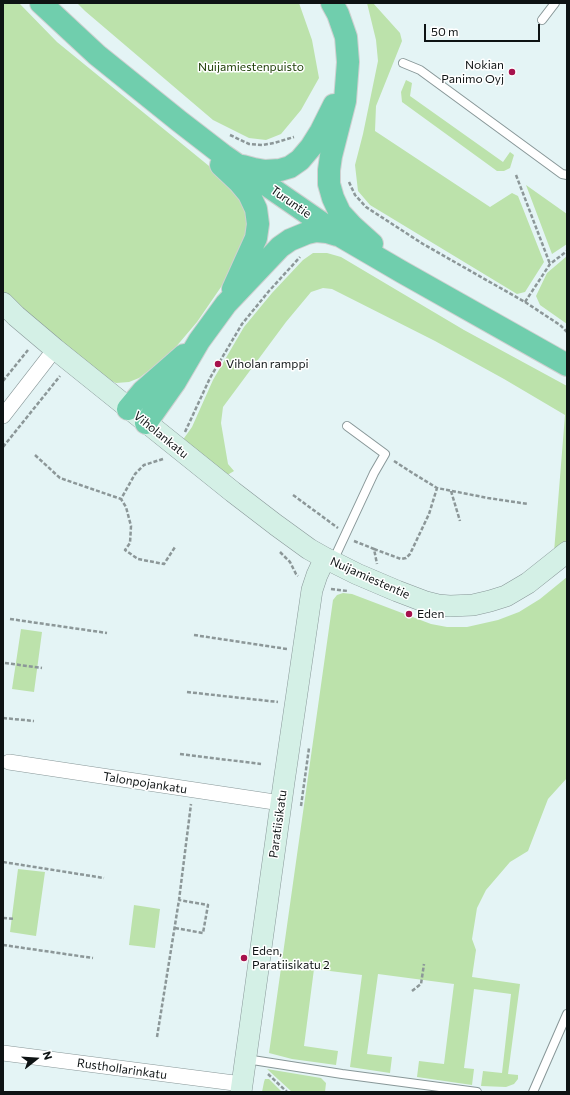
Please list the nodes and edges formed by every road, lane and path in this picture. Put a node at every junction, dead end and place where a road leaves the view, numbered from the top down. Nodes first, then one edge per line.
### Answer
1 (41, 3) edge
2 (332, 3) edge
3 (555, 3) edge
4 (542, 20) dead end
5 (348, 62) junction
6 (402, 63) dead end
7 (179, 121) junction
8 (237, 164) junction
9 (567, 174) edge
10 (516, 175) dead end
11 (342, 237) junction
12 (567, 251) edge
13 (301, 256) dead end
14 (550, 264) junction
15 (402, 272) junction
16 (525, 302) dead end
17 (3, 303) edge
18 (226, 304) junction
19 (199, 341) junction
20 (55, 349) junction
21 (28, 350) dead end
22 (567, 365) edge
23 (60, 376) dead end
24 (3, 381) edge
25 (128, 409) junction
26 (3, 416) edge
27 (146, 423) junction
28 (347, 426) dead end
29 (3, 447) edge
30 (169, 452) junction
31 (385, 454) junction
32 (35, 455) dead end
33 (437, 488) junction
34 (451, 491) junction
35 (121, 499) junction
36 (528, 504) dead end
37 (460, 521) dead end
38 (175, 547) dead end
39 (374, 549) dead end
40 (567, 552) edge
41 (328, 560) junction
42 (10, 620) dead end
43 (107, 633) dead end
44 (194, 635) dead end
45 (291, 650) dead end
46 (5, 663) dead end
47 (42, 668) dead end
48 (187, 692) dead end
49 (284, 702) dead end
50 (3, 718) edge
51 (34, 721) dead end
52 (180, 754) dead end
53 (9, 762) dead end
54 (261, 764) dead end
55 (193, 790) junction
56 (281, 803) junction
57 (3, 862) edge
58 (104, 878) dead end
59 (179, 900) junction
60 (3, 918) edge
61 (15, 919) dead end
62 (174, 928) junction
63 (3, 946) edge
64 (93, 958) dead end
65 (424, 964) dead end
66 (412, 991) dead end
67 (567, 1014) edge
68 (156, 1037) dead end
69 (3, 1053) edge
70 (254, 1064) junction
71 (241, 1088) edge
72 (287, 1092) edge
73 (477, 1092) edge
74 (532, 1092) edge

1 - 7 highway, Turuntie
2 - 5 highway
3 - 4 lane
5 - 8 highway
5 - 15 highway
6 - 9 lane
7 - 8 highway, Turuntie
7 - 18 highway
8 - 11 highway, Turuntie
10 - 14 path
11 - 15 highway, Turuntie
11 - 18 highway
12 - 14 path
13 - 30 path
14 - 16 path
15 - 22 highway, Turuntie
17 - 20 main road, Viholankatu
18 - 19 highway
19 - 25 highway
19 - 27 highway
20 - 25 main road, Viholankatu
20 - 26 street
21 - 24 path
23 - 29 path
25 - 27 main road, Viholankatu
27 - 30 main road, Viholankatu
28 - 31 lane
30 - 35 path
30 - 41 main road, Viholankatu
31 - 33 path
31 - 41 lane
32 - 35 path
33 - 34 path
33 - 39 path
34 - 36 path
34 - 37 path
35 - 38 path
40 - 41 main road, Nuijamiestentie
41 - 56 main road, Paratiisikatu
42 - 43 path
44 - 45 path
46 - 47 path
48 - 49 path
50 - 51 path
52 - 54 path
53 - 55 street, Talonpojankatu
55 - 56 street, Talonpojankatu
55 - 59 path
56 - 70 main road, Paratiisikatu
57 - 58 path
59 - 62 path
59 - 62 path
60 - 61 path
62 - 68 path
63 - 64 path
65 - 66 path
67 - 74 lane
69 - 71 street, Rusthollarinkatu
70 - 71 main road, Paratiisikatu
70 - 72 path
70 - 73 lane

